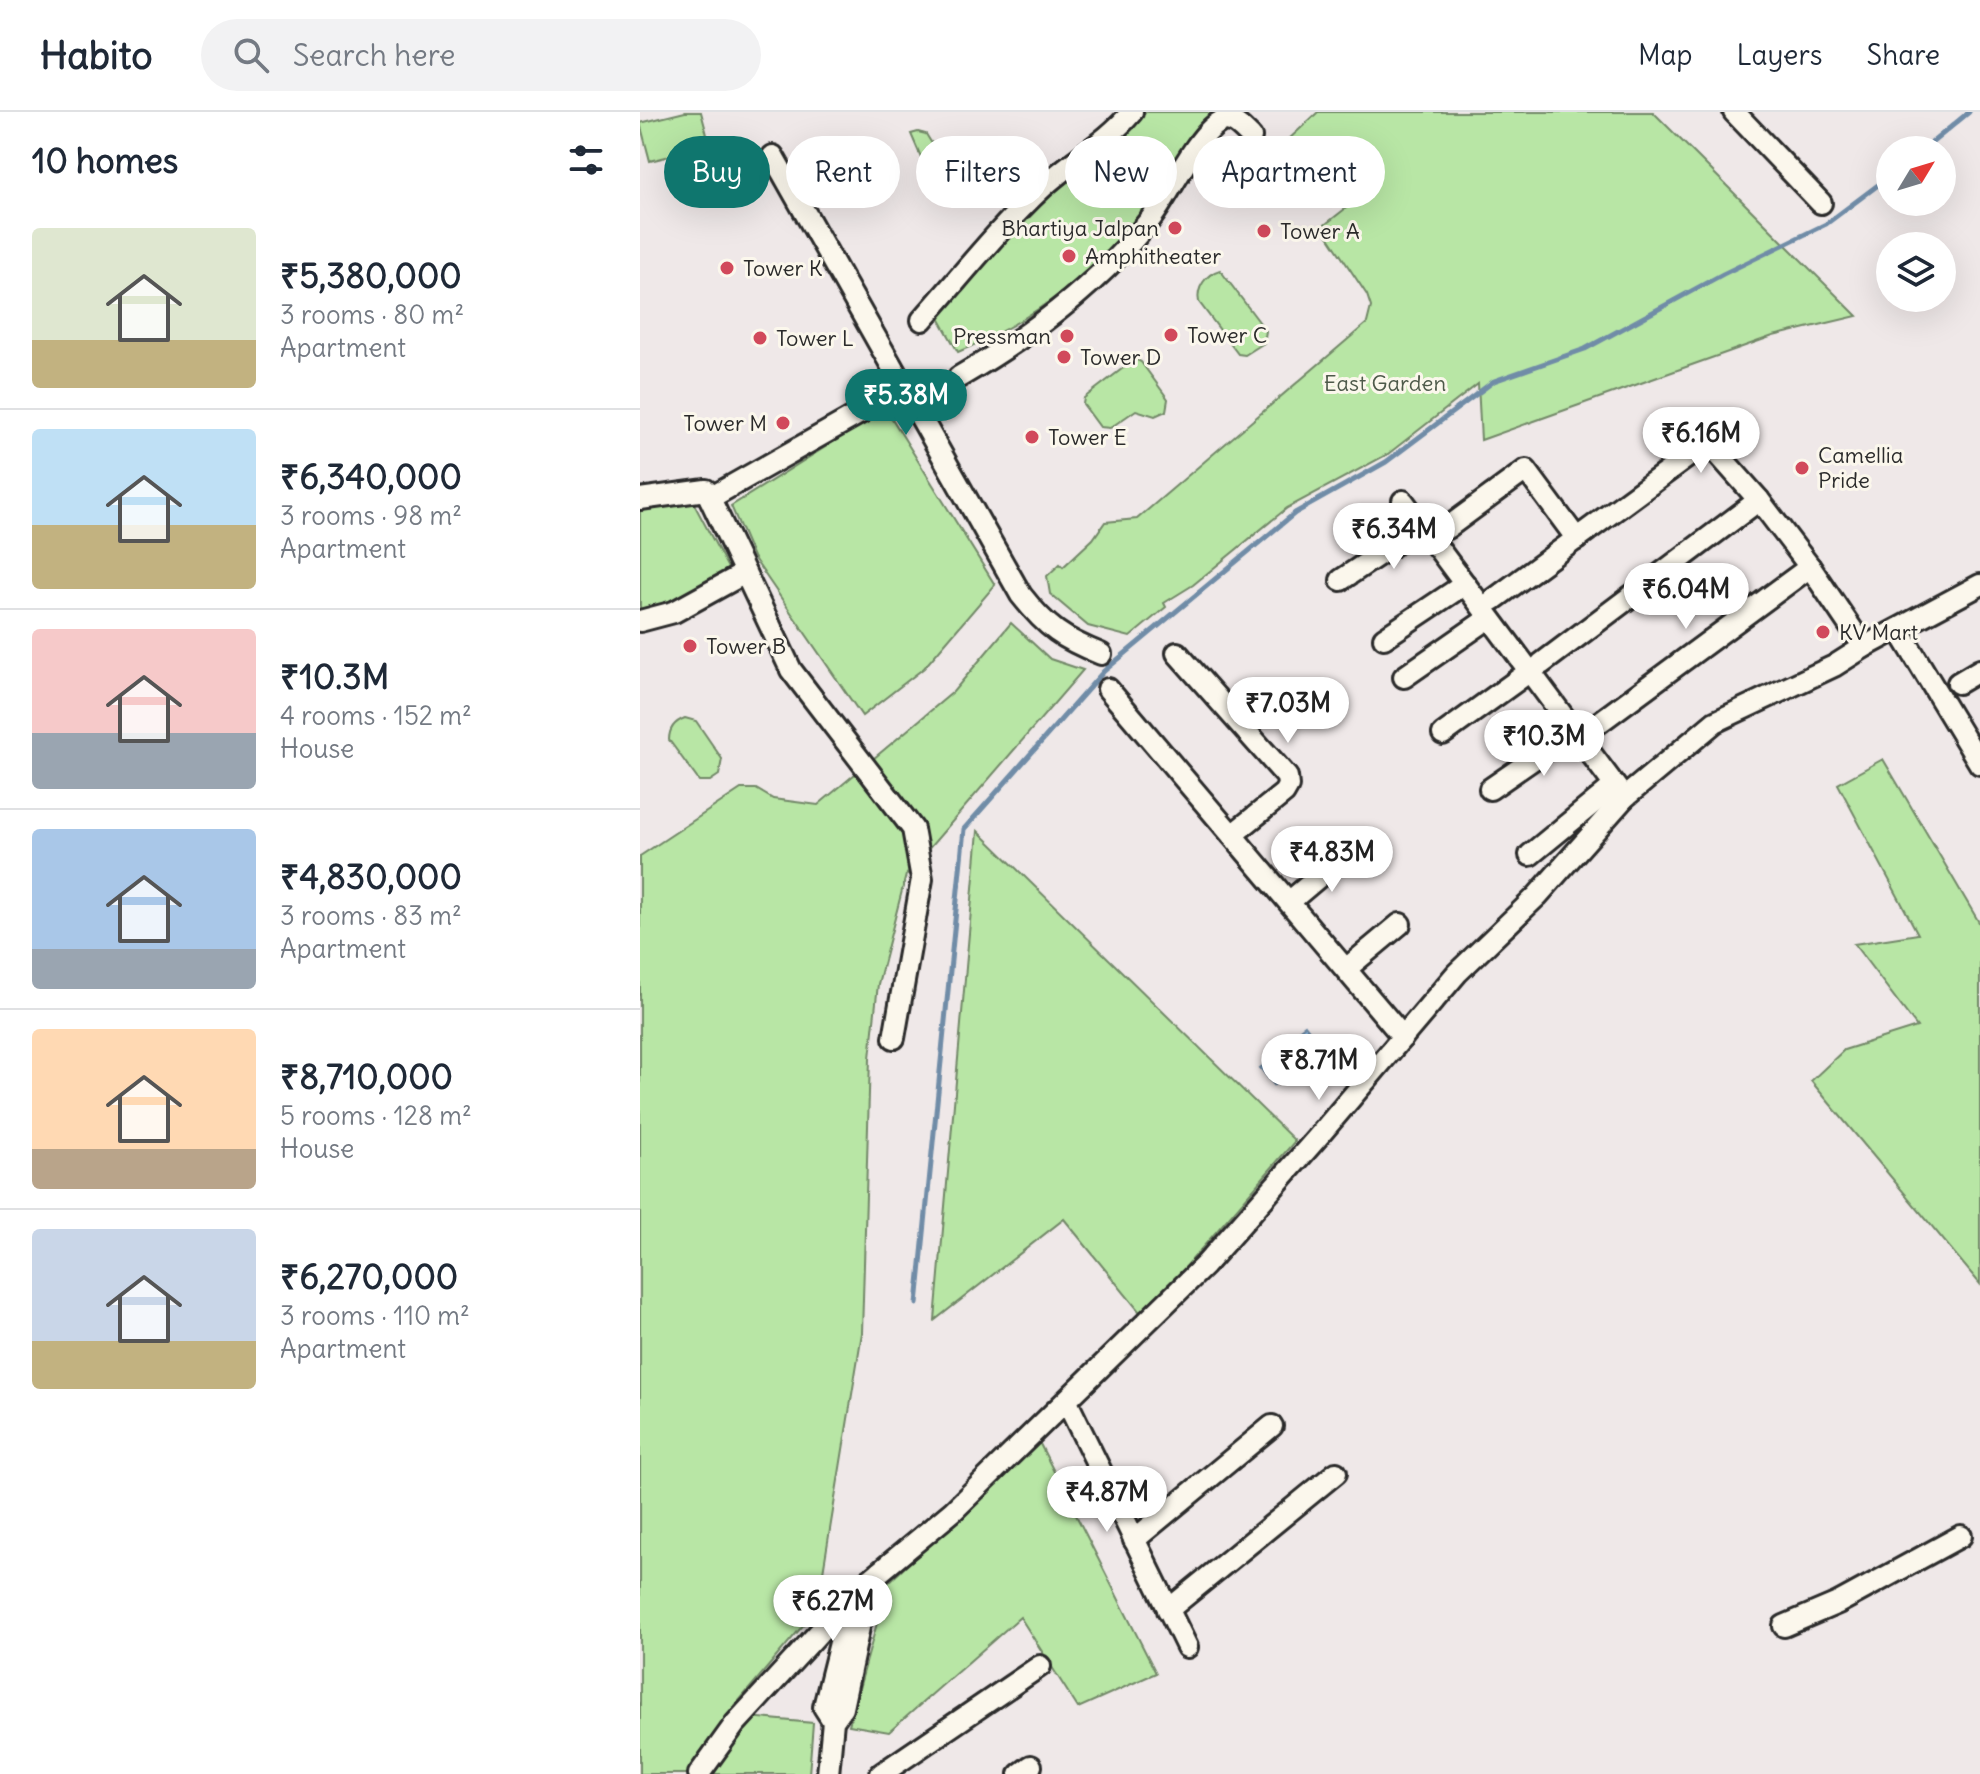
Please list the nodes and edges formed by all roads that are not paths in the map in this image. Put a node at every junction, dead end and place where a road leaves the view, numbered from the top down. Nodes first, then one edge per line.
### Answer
1 (1132, 112) edge
2 (1734, 112) edge
3 (1229, 116) edge
4 (1250, 136) edge
5 (773, 156) dead end
6 (1821, 203) dead end
7 (922, 320) dead end
8 (959, 377) tunnel mouth
9 (862, 412) tunnel mouth
10 (710, 498) junction
11 (640, 499) edge
12 (1759, 500) junction
13 (1403, 501) dead end
14 (1422, 526) junction
15 (1447, 528) dead end
16 (1577, 539) junction
17 (1810, 567) junction
18 (745, 573) junction
19 (1341, 580) dead end
20 (1465, 584) junction
21 (1980, 585) edge
22 (1491, 609) junction
23 (640, 621) edge
24 (1899, 630) junction
25 (1384, 638) dead end
26 (1864, 647) junction
27 (1177, 653) dead end
28 (1101, 654) dead end
29 (1535, 667) junction
30 (1980, 670) edge
31 (1404, 677) dead end
32 (1958, 683) dead end
33 (1108, 689) dead end
34 (1582, 730) junction
35 (1443, 734) dead end
36 (1980, 764) edge
37 (1490, 789) dead end
38 (1619, 792) junction
39 (1232, 835) junction
40 (1347, 853) dead end
41 (1530, 855) dead end
42 (1289, 902) junction
43 (1400, 924) dead end
44 (1346, 969) junction
45 (1403, 1037) junction
46 (894, 1038) dead end
47 (1067, 1402) junction
48 (1272, 1426) dead end
49 (1336, 1473) dead end
50 (1961, 1536) dead end
51 (1134, 1540) junction
52 (869, 1580) junction
53 (851, 1598) junction
54 (1168, 1610) junction
55 (1784, 1626) dead end
56 (1187, 1647) dead end
57 (1040, 1666) dead end
58 (833, 1721) junction
59 (699, 1774) edge
60 (828, 1774) edge
61 (881, 1774) edge

1 - 7 street
2 - 6 street
3 - 4 street
3 - 8 street
5 - 28 street
9 - 10 street
10 - 11 street
10 - 18 street
12 - 16 street
12 - 17 street
12 - 29 street
13 - 14 street
14 - 19 street
14 - 20 street
15 - 16 street
16 - 22 street
17 - 26 street
17 - 34 street
18 - 23 street
18 - 46 street
20 - 22 street
20 - 25 street
21 - 24 street
22 - 29 street
22 - 31 street
24 - 26 street
24 - 36 street
26 - 38 street
27 - 39 street
29 - 34 street
29 - 35 street
30 - 32 street
33 - 39 street
34 - 37 street
34 - 38 street
38 - 41 street
38 - 45 street
39 - 42 street
40 - 42 street
42 - 44 street
43 - 44 street
44 - 45 street
45 - 47 street
47 - 51 street
47 - 52 street
48 - 51 street
49 - 54 street
50 - 55 street
51 - 54 street
52 - 53 street
52 - 58 street
53 - 58 street
53 - 59 street
54 - 56 street
57 - 61 street
58 - 60 street

